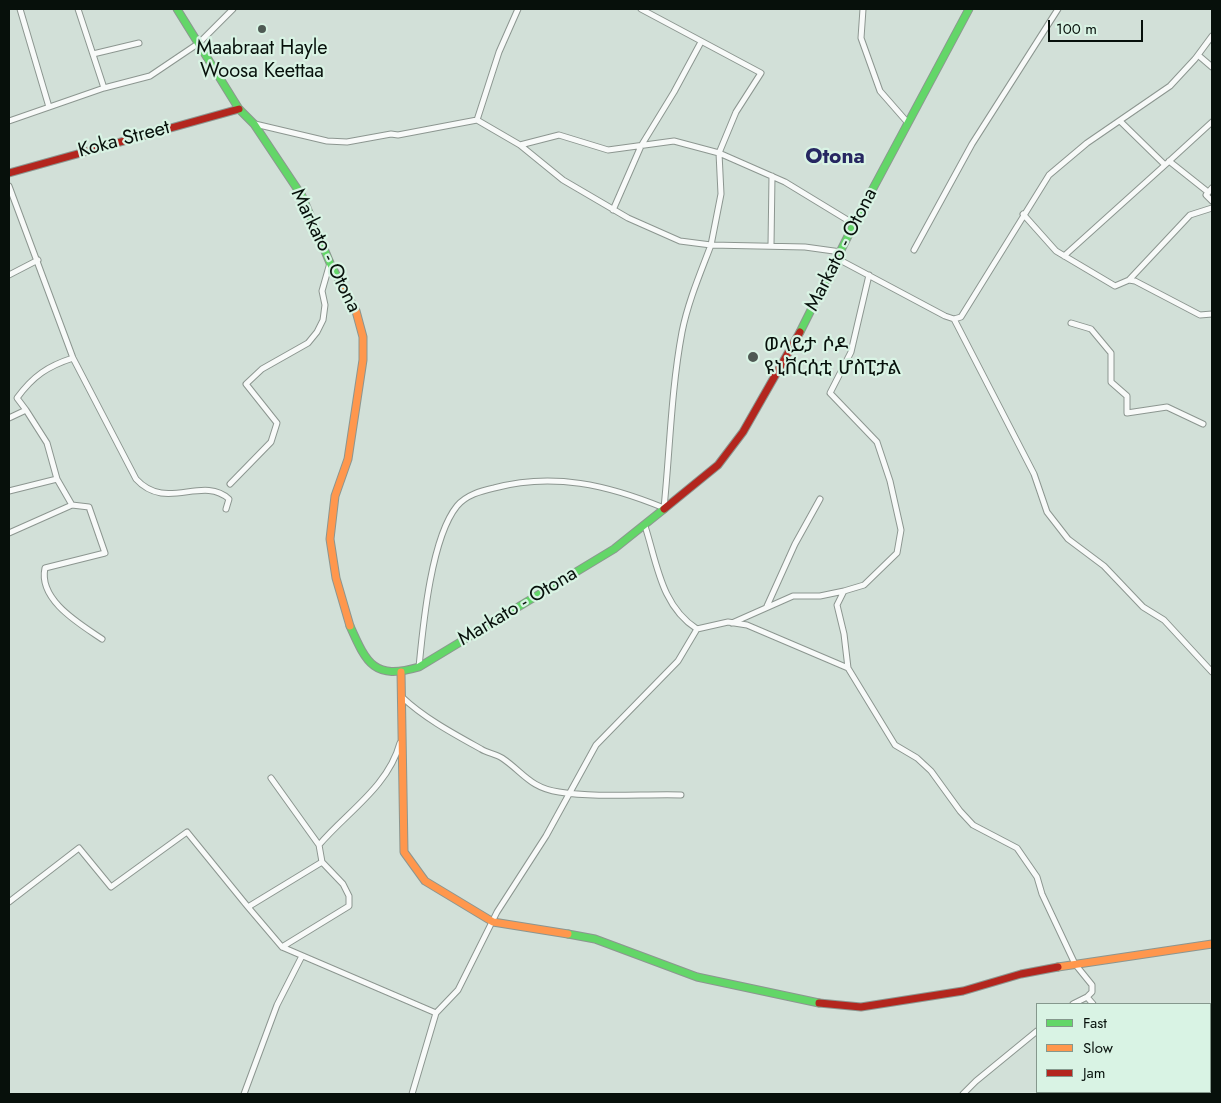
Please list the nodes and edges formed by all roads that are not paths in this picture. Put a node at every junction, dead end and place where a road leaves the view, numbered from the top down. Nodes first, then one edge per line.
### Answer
1 (20, 9) edge
2 (78, 9) edge
3 (177, 9) edge
4 (233, 9) edge
5 (518, 9) edge
6 (641, 9) edge
7 (863, 9) edge
8 (969, 9) edge
9 (1058, 9) edge
10 (1212, 36) edge
11 (701, 42) junction
12 (139, 43) dead end
13 (198, 43) junction
14 (93, 54) junction
15 (1198, 55) junction
16 (1212, 66) edge
17 (104, 88) junction
18 (49, 107) junction
19 (239, 109) junction
20 (477, 120) junction
21 (9, 121) edge
22 (1121, 122) junction
23 (1212, 122) edge
24 (908, 123) junction
25 (254, 124) junction
26 (520, 146) junction
27 (641, 146) junction
28 (719, 153) junction
29 (1167, 163) junction
30 (9, 173) edge
31 (772, 176) junction
32 (9, 186) edge
33 (1210, 190) edge
34 (1212, 201) edge
35 (1212, 208) edge
36 (613, 210) junction
37 (1022, 214) junction
38 (854, 224) junction
39 (711, 245) junction
40 (771, 245) junction
41 (914, 250) dead end
42 (840, 255) junction
43 (1064, 256) junction
44 (38, 260) junction
45 (330, 263) junction
46 (9, 275) edge
47 (869, 275) junction
48 (1129, 280) junction
49 (1212, 314) edge
50 (954, 319) junction
51 (1071, 323) dead end
52 (73, 358) junction
53 (26, 410) junction
54 (9, 418) edge
55 (1203, 424) dead end
56 (57, 479) junction
57 (230, 484) dead end
58 (9, 492) edge
59 (820, 499) dead end
60 (72, 505) junction
61 (226, 508) dead end
62 (664, 508) junction
63 (645, 526) junction
64 (9, 532) edge
65 (844, 592) junction
66 (767, 606) junction
67 (732, 623) junction
68 (697, 628) junction
69 (102, 639) dead end
70 (419, 667) junction
71 (848, 668) junction
72 (401, 672) junction
73 (1212, 672) edge
74 (402, 697) junction
75 (401, 740) junction
76 (271, 778) dead end
77 (568, 793) junction
78 (681, 794) dead end
79 (319, 845) junction
80 (322, 862) junction
81 (9, 902) edge
82 (248, 908) junction
83 (493, 922) junction
84 (1212, 944) edge
85 (282, 947) junction
86 (302, 956) junction
87 (1076, 964) junction
88 (1087, 997) junction
89 (1075, 1003) edge
90 (1092, 1003) edge
91 (436, 1013) junction
92 (1036, 1032) edge
93 (244, 1094) edge
94 (412, 1094) edge
95 (963, 1094) edge

1 - 18 street
2 - 14 street
3 - 13 main road, Markato - Otona
4 - 13 street
5 - 20 street
6 - 11 street
7 - 24 street
8 - 24 main road, Markato - Otona
9 - 41 street
10 - 15 street
11 - 27 street
11 - 28 street
12 - 14 street
13 - 17 street
13 - 19 main road, Markato - Otona
14 - 17 street
15 - 16 street
15 - 22 street
17 - 18 street
18 - 21 street
19 - 25 main road, Markato - Otona
19 - 30 main road, Koka Street
20 - 25 street
20 - 26 street
22 - 29 street
22 - 37 street
23 - 29 street
24 - 38 main road, Markato - Otona
25 - 45 main road, Markato - Otona
26 - 27 street
26 - 36 street
27 - 28 street
27 - 36 street
28 - 31 street
28 - 39 street
29 - 33 street
29 - 43 street
31 - 38 street
31 - 40 street
32 - 44 street
33 - 34 street
35 - 48 street
36 - 39 street
37 - 43 street
37 - 50 street
38 - 42 main road, Markato - Otona
39 - 40 street
39 - 62 street
40 - 42 street
42 - 47 street
42 - 62 main road, Markato - Otona
43 - 48 street
44 - 46 street
44 - 52 street
45 - 57 street
45 - 72 main road, Markato - Otona
47 - 50 street
47 - 65 street
48 - 49 street
50 - 73 street
51 - 55 street
52 - 53 street
52 - 61 street
53 - 54 street
53 - 56 street
56 - 58 street
56 - 60 street
59 - 66 street
60 - 64 street
60 - 69 street
62 - 63 main road, Markato - Otona
62 - 70 street
63 - 68 street
63 - 70 main road, Markato - Otona
65 - 66 street
65 - 71 street
66 - 67 street
67 - 68 street
67 - 71 street
68 - 77 street
70 - 72 main road, Markato - Otona
71 - 87 street
72 - 74 main road
74 - 75 main road
74 - 77 street
75 - 79 street
75 - 83 main road
76 - 79 street
77 - 78 street
77 - 83 street
79 - 80 street
80 - 82 street
80 - 85 street
81 - 82 street
82 - 85 street
83 - 87 main road
83 - 91 street
84 - 87 main road
85 - 86 street
86 - 91 street
86 - 93 street
87 - 88 street
88 - 89 street
88 - 90 street
91 - 94 street
92 - 95 street

